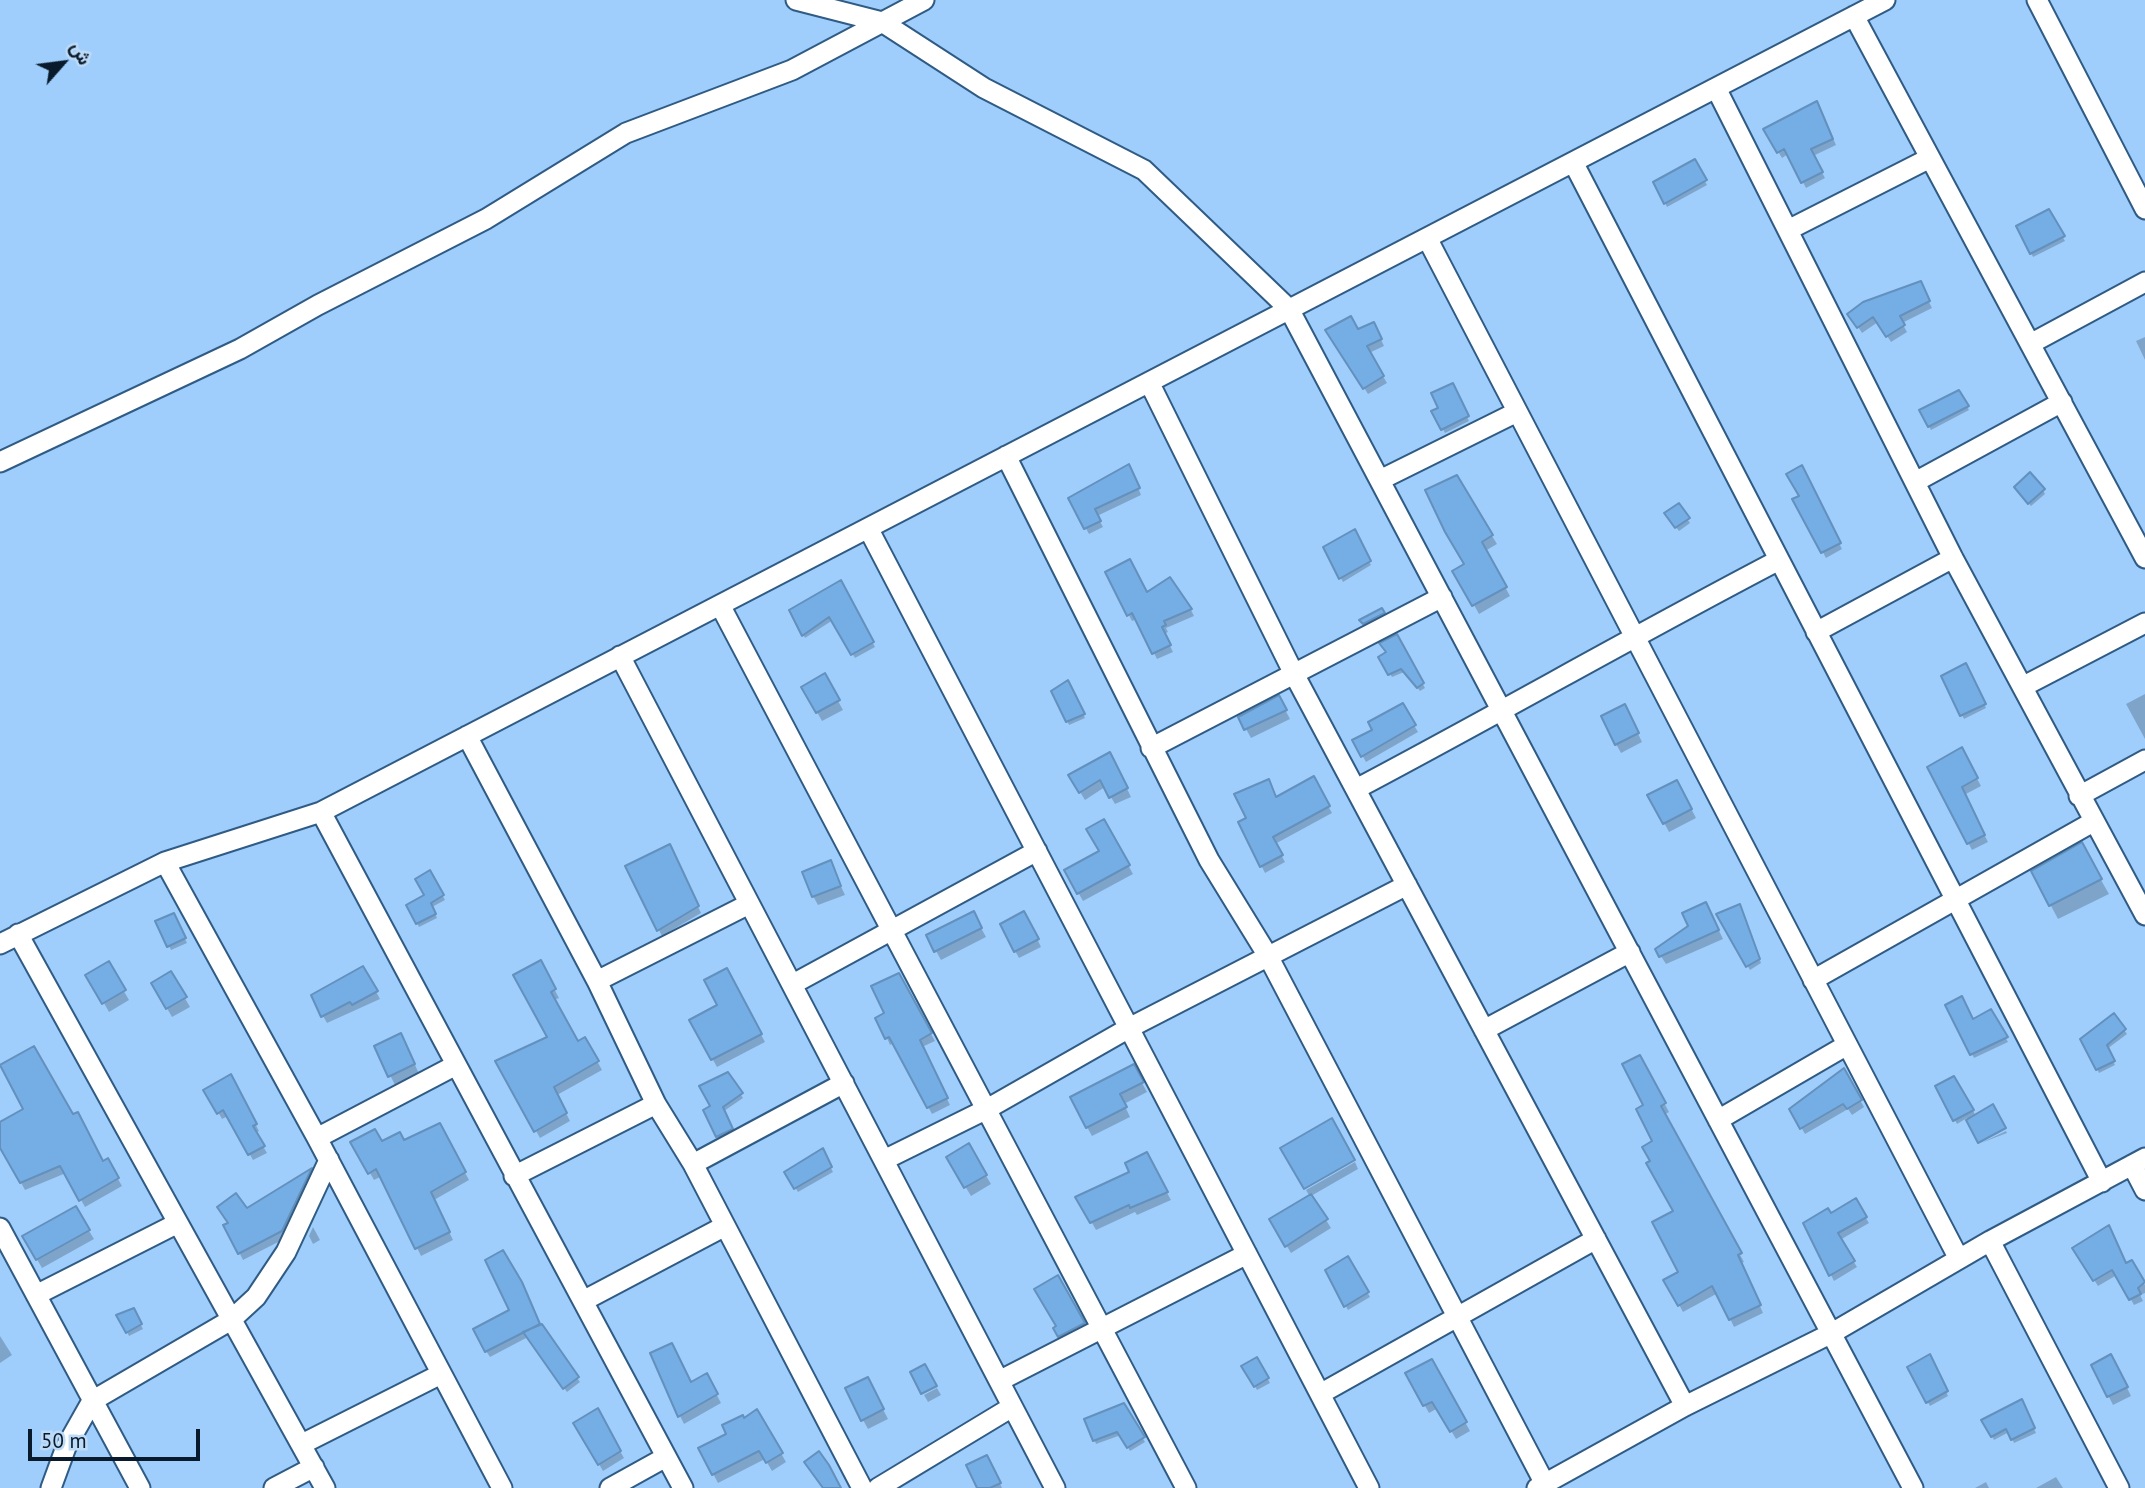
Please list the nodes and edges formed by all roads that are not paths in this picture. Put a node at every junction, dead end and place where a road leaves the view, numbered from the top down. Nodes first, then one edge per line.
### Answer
1 (796, 0) edge
2 (924, 0) edge
3 (1885, 0) edge
4 (2037, 0) edge
5 (1854, 16) junction
6 (881, 22) junction
7 (1716, 88) junction
8 (1930, 158) junction
9 (1573, 162) junction
10 (2145, 209) edge
11 (1788, 230) junction
12 (1427, 238) junction
13 (2145, 282) edge
14 (1289, 309) junction
15 (2030, 344) junction
16 (1149, 382) junction
17 (2062, 402) junction
18 (1517, 412) junction
19 (1006, 456) junction
20 (0, 463) edge
21 (1380, 480) junction
22 (1915, 482) junction
23 (868, 528) junction
24 (1953, 558) junction
25 (2145, 558) edge
26 (1779, 560) junction
27 (1442, 597) junction
28 (720, 605) junction
29 (2145, 623) edge
30 (1816, 632) junction
31 (1634, 636) junction
32 (620, 656) junction
33 (1294, 674) junction
34 (2024, 686) junction
35 (1502, 712) junction
36 (467, 736) junction
37 (1151, 748) junction
38 (2145, 760) edge
39 (1356, 789) junction
40 (2079, 796) junction
41 (321, 812) junction
42 (2093, 822) junction
43 (1037, 851) junction
44 (164, 863) junction
45 (1407, 886) junction
46 (1956, 901) junction
47 (749, 904) junction
48 (2145, 915) edge
49 (891, 930) junction
50 (18, 934) junction
51 (0, 944) edge
52 (1630, 952) junction
53 (1268, 956) junction
54 (1813, 980) junction
55 (597, 981) junction
56 (793, 984) junction
57 (1129, 1028) junction
58 (1484, 1030) junction
59 (1847, 1045) junction
60 (456, 1065) junction
61 (844, 1083) junction
62 (656, 1104) junction
63 (987, 1109) junction
64 (1718, 1119) junction
65 (317, 1138) junction
66 (329, 1160) junction
67 (884, 1160) junction
68 (2139, 1161) edge
69 (692, 1164) junction
70 (514, 1176) junction
71 (2102, 1181) junction
72 (2145, 1190) edge
73 (178, 1223) junction
74 (725, 1226) junction
75 (0, 1228) edge
76 (1596, 1239) junction
77 (1990, 1241) junction
78 (1247, 1254) junction
79 (1959, 1259) junction
80 (36, 1295) junction
81 (583, 1301) junction
82 (1458, 1318) junction
83 (232, 1320) junction
84 (1100, 1329) junction
85 (1832, 1333) junction
86 (441, 1374) junction
87 (999, 1381) junction
88 (1320, 1394) junction
89 (92, 1401) junction
90 (1685, 1406) junction
91 (1012, 1407) junction
92 (302, 1444) junction
93 (666, 1457) junction
94 (314, 1467) junction
95 (1541, 1486) edge
96 (51, 1488) edge
97 (140, 1488) edge
98 (274, 1488) edge
99 (325, 1488) edge
100 (502, 1488) edge
101 (610, 1488) edge
102 (683, 1488) edge
103 (862, 1488) edge
104 (878, 1488) edge
105 (1055, 1488) edge
106 (1185, 1488) edge
107 (1369, 1488) edge
108 (1913, 1488) edge
109 (2119, 1488) edge

1 - 6 street
2 - 6 street
3 - 5 street
4 - 10 street
5 - 7 street
5 - 8 street
6 - 14 street
6 - 20 street
7 - 9 street
7 - 11 street
8 - 11 street
8 - 15 street
9 - 12 street
9 - 26 street
11 - 22 street
12 - 14 street
12 - 18 street
13 - 15 street
14 - 16 street
14 - 21 street
15 - 17 street
16 - 19 street
16 - 33 street
17 - 22 street
17 - 25 street
18 - 21 street
18 - 31 street
19 - 23 street
19 - 37 street
21 - 27 street
22 - 24 street
23 - 28 street
23 - 43 street
24 - 30 street
24 - 34 street
26 - 30 street
26 - 31 street
27 - 33 street
27 - 35 street
28 - 32 street
28 - 49 street
29 - 34 street
30 - 46 street
31 - 35 street
31 - 54 street
32 - 36 street
32 - 47 street
33 - 37 street
33 - 39 street
34 - 40 street
35 - 39 street
35 - 52 street
36 - 41 street
36 - 55 street
37 - 53 street
38 - 40 street
39 - 45 street
40 - 42 street
41 - 44 street
41 - 60 street
42 - 46 street
42 - 48 street
43 - 49 street
43 - 57 street
44 - 50 street
44 - 65 street
45 - 53 street
45 - 58 street
46 - 54 street
46 - 71 street
47 - 55 street
47 - 56 street
49 - 56 street
49 - 63 street
50 - 51 street
50 - 73 street
52 - 58 street
52 - 64 street
53 - 57 street
53 - 82 street
54 - 59 street
55 - 62 street
56 - 61 street
57 - 63 street
57 - 78 street
58 - 76 street
59 - 64 street
59 - 79 street
60 - 65 street
60 - 70 street
61 - 67 street
61 - 69 street
62 - 69 street
62 - 70 street
63 - 67 street
63 - 84 street
64 - 85 street
65 - 66 street
66 - 83 street
66 - 86 street
67 - 87 street
68 - 71 street
68 - 72 street
69 - 74 street
70 - 81 street
71 - 77 street
73 - 80 street
73 - 83 street
74 - 81 street
74 - 103 street
75 - 80 street
76 - 82 street
76 - 90 street
77 - 79 street
77 - 109 street
78 - 84 street
78 - 88 street
79 - 85 street
80 - 89 street
81 - 93 street
82 - 88 street
82 - 95 street
83 - 89 street
83 - 92 street
84 - 87 street
84 - 106 street
85 - 90 street
85 - 108 street
86 - 92 street
86 - 100 street
87 - 91 street
88 - 107 street
89 - 96 street
89 - 97 street
90 - 95 street
91 - 104 street
91 - 105 street
92 - 94 street
93 - 101 street
93 - 102 street
94 - 98 street
94 - 99 street

